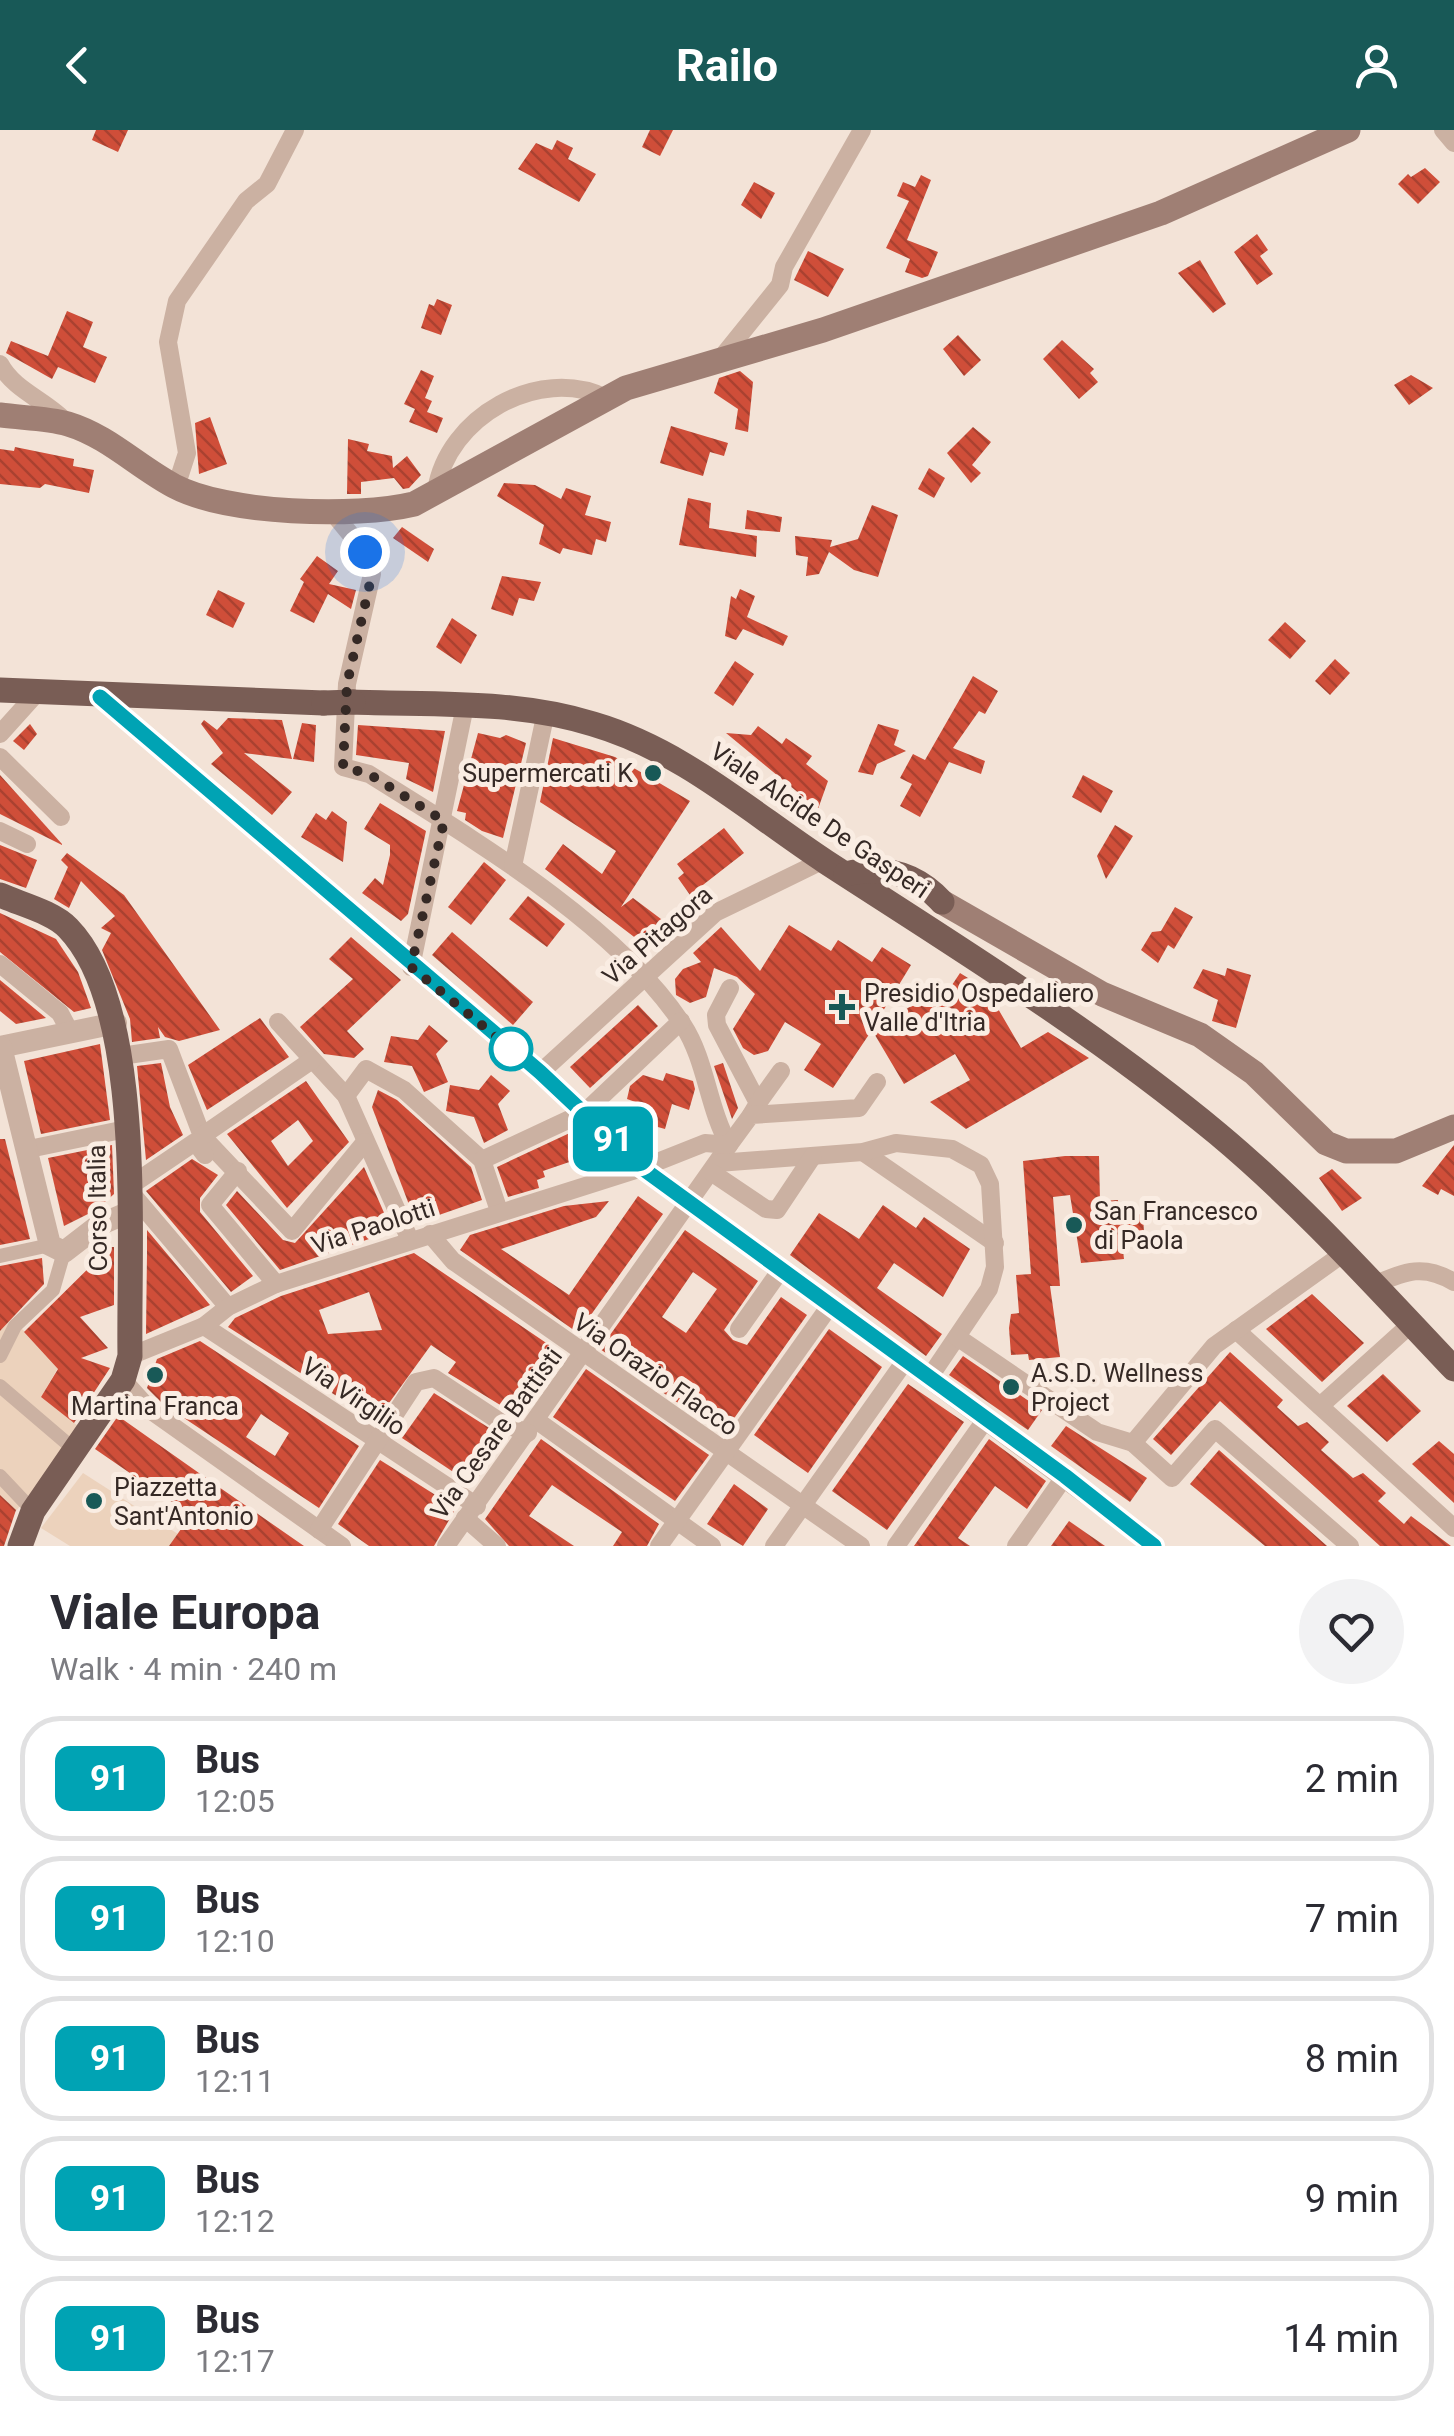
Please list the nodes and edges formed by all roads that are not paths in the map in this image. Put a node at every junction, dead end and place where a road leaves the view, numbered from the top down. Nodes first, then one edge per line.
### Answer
1 (296, 130) edge
2 (862, 130) edge
3 (1348, 130) edge
4 (1443, 130) edge
5 (1316, 137) edge
6 (1454, 143) edge
7 (722, 357) junction
8 (0, 364) edge
9 (606, 398) junction
10 (0, 415) edge
11 (68, 424) junction
12 (176, 488) junction
13 (436, 491) junction
14 (333, 513) junction
15 (0, 690) edge
16 (36, 694) junction
17 (100, 697) junction
18 (464, 706) junction
19 (546, 712) junction
20 (0, 734) edge
21 (0, 757) edge
22 (60, 817) dead end
23 (444, 821) junction
24 (0, 832) edge
25 (27, 844) dead end
26 (513, 866) junction
27 (835, 867) junction
28 (0, 895) edge
29 (942, 902) junction
30 (900, 909) junction
31 (0, 964) edge
32 (411, 967) junction
33 (643, 980) junction
34 (730, 988) dead end
35 (681, 1021) junction
36 (278, 1022) dead end
37 (116, 1023) junction
38 (70, 1032) junction
39 (0, 1046) edge
40 (121, 1056) junction
41 (312, 1060) junction
42 (780, 1070) dead end
43 (540, 1072) junction
44 (877, 1082) dead end
45 (346, 1096) junction
46 (754, 1109) junction
47 (585, 1112) junction
48 (1454, 1127) edge
49 (126, 1129) junction
50 (202, 1136) junction
51 (365, 1142) junction
52 (729, 1145) junction
53 (29, 1149) junction
54 (864, 1152) junction
55 (221, 1156) junction
56 (814, 1156) junction
57 (482, 1160) junction
58 (642, 1168) junction
59 (714, 1168) junction
60 (238, 1171) junction
61 (127, 1200) junction
62 (688, 1201) junction
63 (499, 1211) junction
64 (430, 1234) junction
65 (410, 1240) junction
66 (996, 1243) junction
67 (57, 1249) junction
68 (1344, 1253) junction
69 (0, 1256) edge
70 (780, 1271) junction
71 (1454, 1282) edge
72 (276, 1284) junction
73 (1376, 1284) junction
74 (830, 1306) junction
75 (228, 1307) junction
76 (1412, 1324) junction
77 (204, 1326) junction
78 (739, 1329) dead end
79 (1236, 1330) junction
80 (956, 1337) junction
81 (584, 1353) junction
82 (0, 1356) edge
83 (905, 1361) junction
84 (126, 1368) junction
85 (1454, 1369) edge
86 (929, 1378) junction
87 (0, 1386) edge
88 (1320, 1406) junction
89 (986, 1419) junction
90 (532, 1426) junction
91 (376, 1442) junction
92 (1134, 1443) junction
93 (77, 1452) junction
94 (727, 1455) junction
95 (0, 1476) edge
96 (1065, 1476) junction
97 (800, 1506) junction
98 (33, 1511) junction
99 (471, 1512) junction
100 (676, 1521) junction
101 (1454, 1528) edge
102 (319, 1530) junction
103 (20, 1546) edge
104 (342, 1546) edge
105 (446, 1546) edge
106 (497, 1546) edge
107 (659, 1546) edge
108 (712, 1546) edge
109 (774, 1546) edge
110 (861, 1546) edge
111 (896, 1546) edge
112 (1016, 1546) edge
113 (1154, 1546) edge
114 (1350, 1546) edge

1 - 12 street
2 - 7 street
3 - 5 main road
4 - 6 street
5 - 7 main road
7 - 9 main road
8 - 11 street
9 - 13 main road
9 - 13 street
10 - 11 main road
11 - 12 main road
12 - 14 main road
13 - 14 main road
14 - 23 street
15 - 16 main road, Viale Alcide De Gasperi
16 - 17 main road, Viale Alcide De Gasperi
16 - 20 street
17 - 18 main road, Viale Alcide De Gasperi, bridge
17 - 32 street
18 - 19 main road, Viale Alcide De Gasperi
18 - 23 street
19 - 26 street
19 - 27 main road, Viale Alcide De Gasperi
21 - 22 street
23 - 26 street
23 - 32 street
24 - 25 street
26 - 33 street
27 - 29 main road
27 - 30 main road, Viale Alcide De Gasperi
27 - 33 street, Via Pitagora
28 - 37 main road, Corso Italia
29 - 30 main road
29 - 48 main road
30 - 68 main road, Viale Alcide De Gasperi
31 - 38 street
32 - 43 street
33 - 35 street
33 - 43 street, Via Pitagora
34 - 46 street
35 - 47 street
35 - 52 street
36 - 41 street
37 - 38 street
37 - 40 main road, Corso Italia
38 - 39 street
39 - 53 street
40 - 49 main road, Corso Italia
40 - 50 street
41 - 45 street
41 - 50 street
42 - 46 street, Via Cesare Battisti
43 - 47 street
44 - 46 street
45 - 51 street
45 - 57 street
46 - 52 street, Via Cesare Battisti
47 - 57 street
47 - 58 street
49 - 53 street
49 - 61 main road, Corso Italia
50 - 55 street
51 - 60 street
51 - 65 street
52 - 58 street, Via Paolotti
52 - 59 street, Via Cesare Battisti
53 - 67 street
54 - 56 street
54 - 66 street
54 - 66 street
55 - 60 street
55 - 61 street
56 - 59 street
56 - 59 street
57 - 63 street
58 - 62 street
58 - 63 street, Via Paolotti
59 - 62 street, Via Cesare Battisti
60 - 72 street
61 - 67 street
61 - 75 street
61 - 84 main road, Corso Italia
62 - 70 street
62 - 81 street, Via Cesare Battisti
63 - 64 street, Via Paolotti
64 - 65 street, Via Paolotti
64 - 81 street, Via Orazio Flacco
65 - 72 street, Via Paolotti
66 - 80 street
67 - 69 street
67 - 82 street
68 - 73 main road, Viale Alcide De Gasperi
68 - 79 street
70 - 74 street
70 - 78 street
71 - 73 street
72 - 75 street, Via Paolotti
73 - 76 main road, Viale Alcide De Gasperi
74 - 83 street
74 - 94 street
75 - 77 street, Via Paolotti
76 - 85 main road, Viale Alcide De Gasperi
76 - 88 street
77 - 84 street, Via Paolotti
77 - 91 street, Via Virgilio
79 - 88 street
79 - 92 street
80 - 86 street
80 - 92 street
81 - 90 street, Via Cesare Battisti
81 - 94 street, Via Orazio Flacco
83 - 86 street
83 - 97 street
84 - 93 main road
84 - 102 street
86 - 89 street
87 - 93 street
88 - 101 street
89 - 96 street
89 - 111 street
90 - 91 street
90 - 99 street, Via Cesare Battisti
90 - 100 street
91 - 99 street, Via Virgilio
91 - 102 street
92 - 114 street
93 - 98 main road
94 - 97 street, Via Orazio Flacco
94 - 100 street
95 - 98 street
96 - 112 street
96 - 113 street
97 - 109 street
97 - 110 street, Via Orazio Flacco
98 - 103 main road
99 - 105 street, Via Cesare Battisti
99 - 106 street, Via Virgilio
100 - 107 street
100 - 108 street
102 - 104 street

